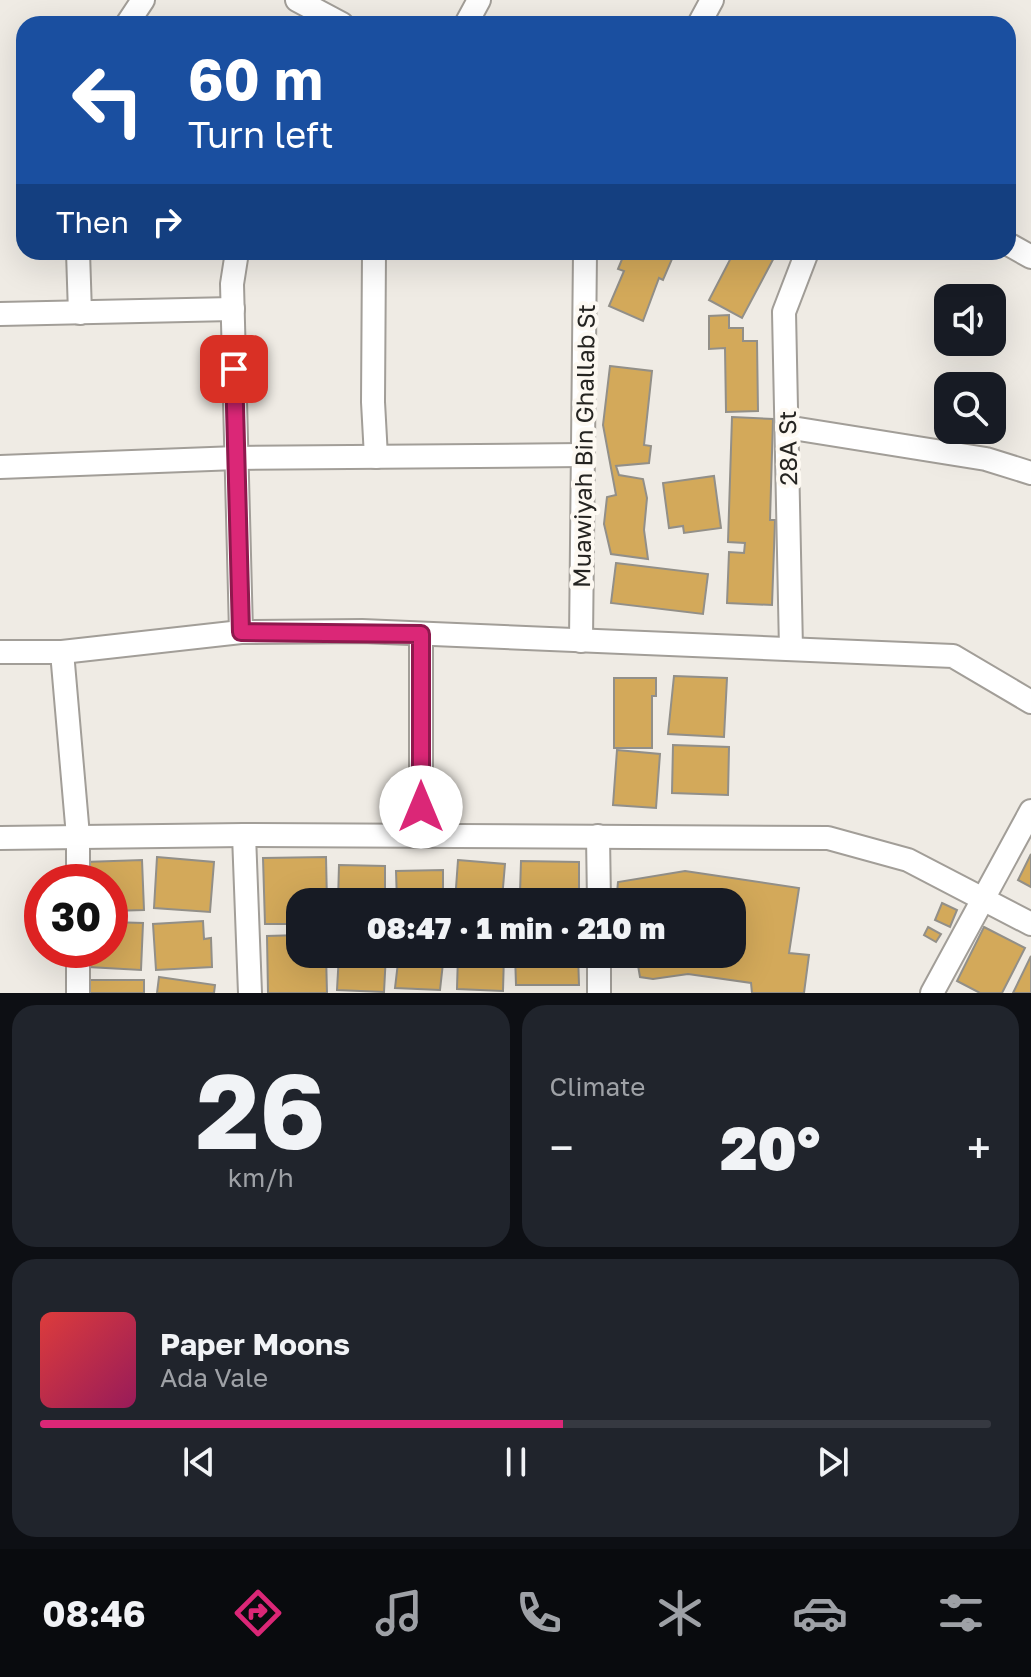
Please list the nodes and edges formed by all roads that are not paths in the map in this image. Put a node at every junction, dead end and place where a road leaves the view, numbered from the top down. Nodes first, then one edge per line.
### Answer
1 (297, 0) edge
2 (328, 15) edge
3 (78, 260) edge
4 (236, 260) edge
5 (374, 260) edge
6 (585, 260) edge
7 (804, 260) edge
8 (233, 309) junction
9 (80, 313) junction
10 (0, 314) edge
11 (786, 427) junction
12 (583, 455) junction
13 (376, 457) junction
14 (237, 458) junction
15 (0, 467) edge
16 (1031, 473) edge
17 (241, 632) junction
18 (421, 634) junction
19 (581, 641) junction
20 (791, 649) junction
21 (0, 652) edge
22 (62, 652) junction
23 (1031, 702) edge
24 (1031, 811) edge
25 (244, 835) junction
26 (78, 836) junction
27 (421, 836) junction
28 (598, 836) junction
29 (0, 838) edge
30 (78, 864) edge
31 (599, 888) edge
32 (983, 899) junction
33 (1031, 924) edge
34 (78, 968) edge
35 (599, 968) edge
36 (78, 993) edge
37 (250, 993) edge
38 (599, 993) edge
39 (932, 993) edge

1 - 2 street
3 - 9 street
4 - 8 street
5 - 13 street
6 - 12 street, Muawiyah Bin Ghallab St
7 - 11 street, 28A St
8 - 9 street
8 - 14 street
9 - 10 street
11 - 16 street
11 - 20 street, 28A St
12 - 13 street
12 - 19 street, Muawiyah Bin Ghallab St
13 - 14 street
14 - 15 street
14 - 17 street
17 - 18 street
17 - 22 street
18 - 19 street
18 - 27 street
19 - 20 street
20 - 23 street
21 - 22 street
22 - 26 street
24 - 32 street
25 - 26 street
25 - 27 street
25 - 37 street
26 - 29 street
26 - 30 street
27 - 28 street
28 - 31 street
28 - 32 street
32 - 33 street
32 - 39 street
34 - 36 street
35 - 38 street

